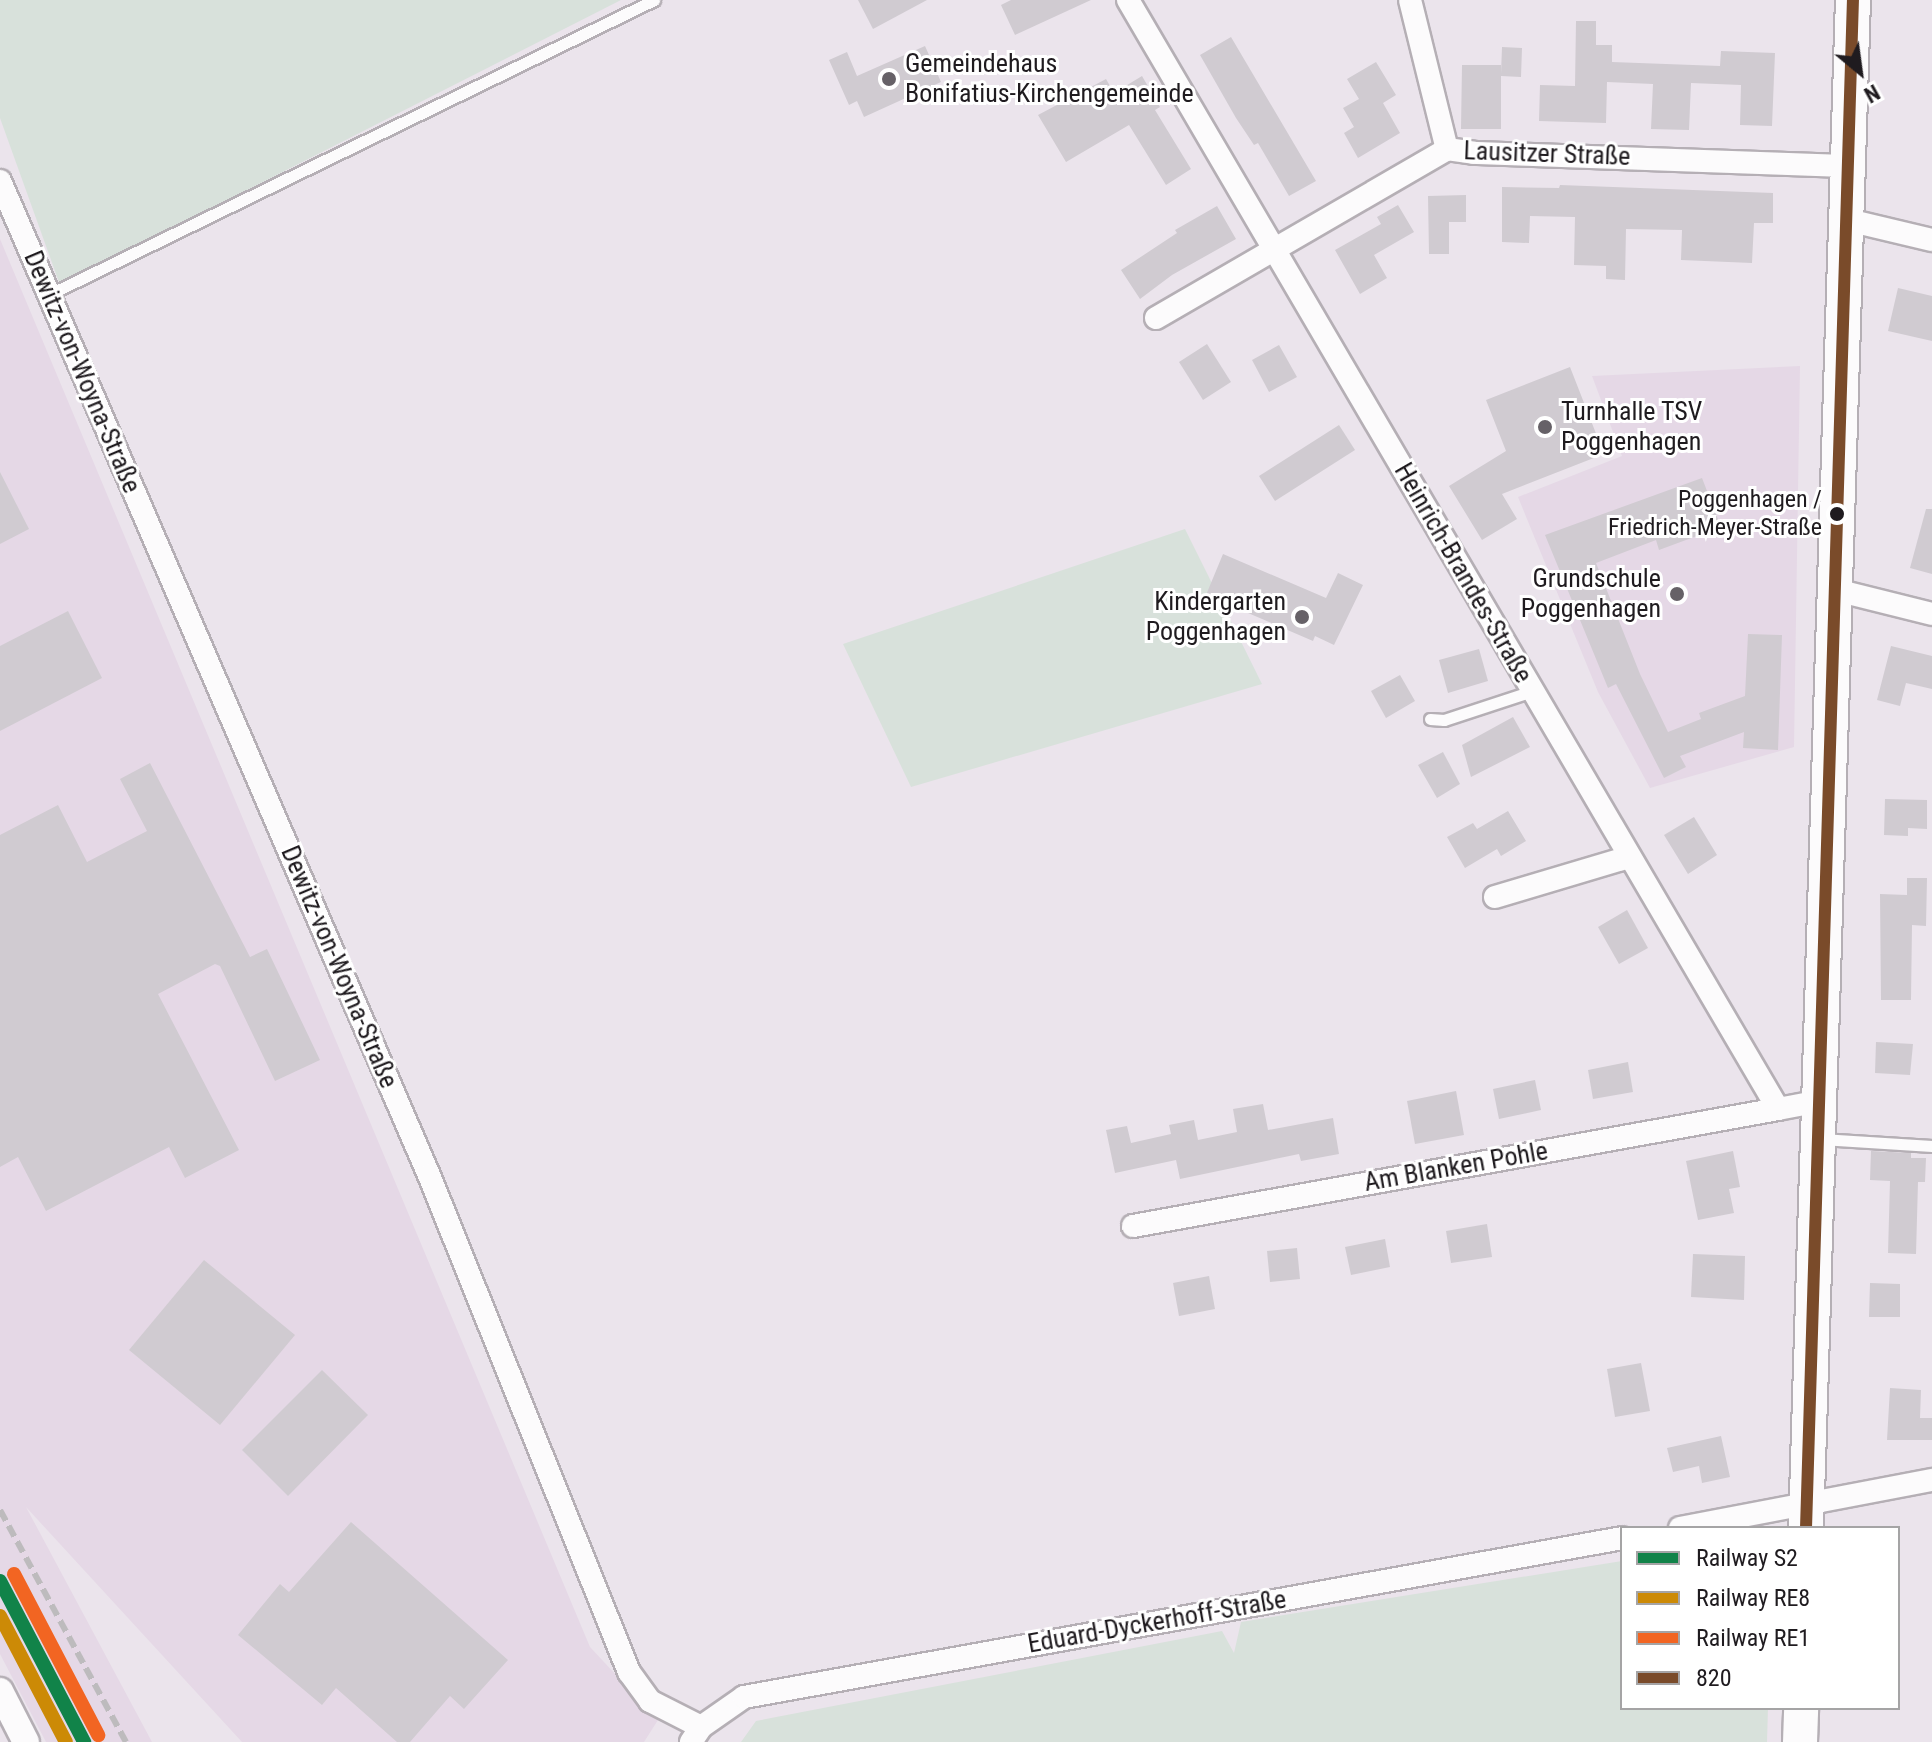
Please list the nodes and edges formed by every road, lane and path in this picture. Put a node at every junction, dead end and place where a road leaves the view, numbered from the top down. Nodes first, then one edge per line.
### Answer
1 (654, 0) edge
2 (1128, 0) edge
3 (1410, 0) edge
4 (1853, 0) edge
5 (1447, 149) junction
6 (1848, 166) junction
7 (0, 181) edge
8 (1848, 220) junction
9 (1932, 240) edge
10 (1274, 251) junction
11 (48, 295) junction
12 (1156, 318) dead end
13 (1836, 590) junction
14 (1932, 614) edge
15 (1532, 691) junction
16 (1430, 719) dead end
17 (1629, 857) junction
18 (1495, 897) dead end
19 (1820, 1101) junction
20 (1778, 1109) junction
21 (1819, 1138) junction
22 (1932, 1146) edge
23 (1133, 1226) dead end
24 (1932, 1480) edge
25 (1806, 1517) edge
26 (1703, 1526) edge
27 (1620, 1538) edge
28 (0, 1691) edge
29 (1801, 1710) edge
30 (696, 1734) edge
31 (26, 1742) edge
32 (1800, 1742) edge

1 - 11 lane
2 - 10 street, Heinrich-Brandes-Straße
3 - 5 street
4 - 6 main road
5 - 6 street, Lausitzer Straße
5 - 10 street, Lausitzer Straße
6 - 8 main road
7 - 11 street, Dewitz-von-Woyna-Straße
8 - 9 street
8 - 13 main road
10 - 12 street, Lausitzer Straße
10 - 15 street, Heinrich-Brandes-Straße
11 - 30 street, Dewitz-von-Woyna-Straße
13 - 14 street
13 - 19 main road
15 - 16 lane
15 - 17 street, Heinrich-Brandes-Straße
17 - 18 street
17 - 20 street, Heinrich-Brandes-Straße
19 - 20 street
19 - 21 main road
20 - 23 street, Am Blanken Pohle
21 - 22 lane
21 - 25 main road
24 - 25 street
25 - 26 street
27 - 30 street, Eduard-Dyckerhoff-Straße
28 - 31 street
29 - 32 main road

